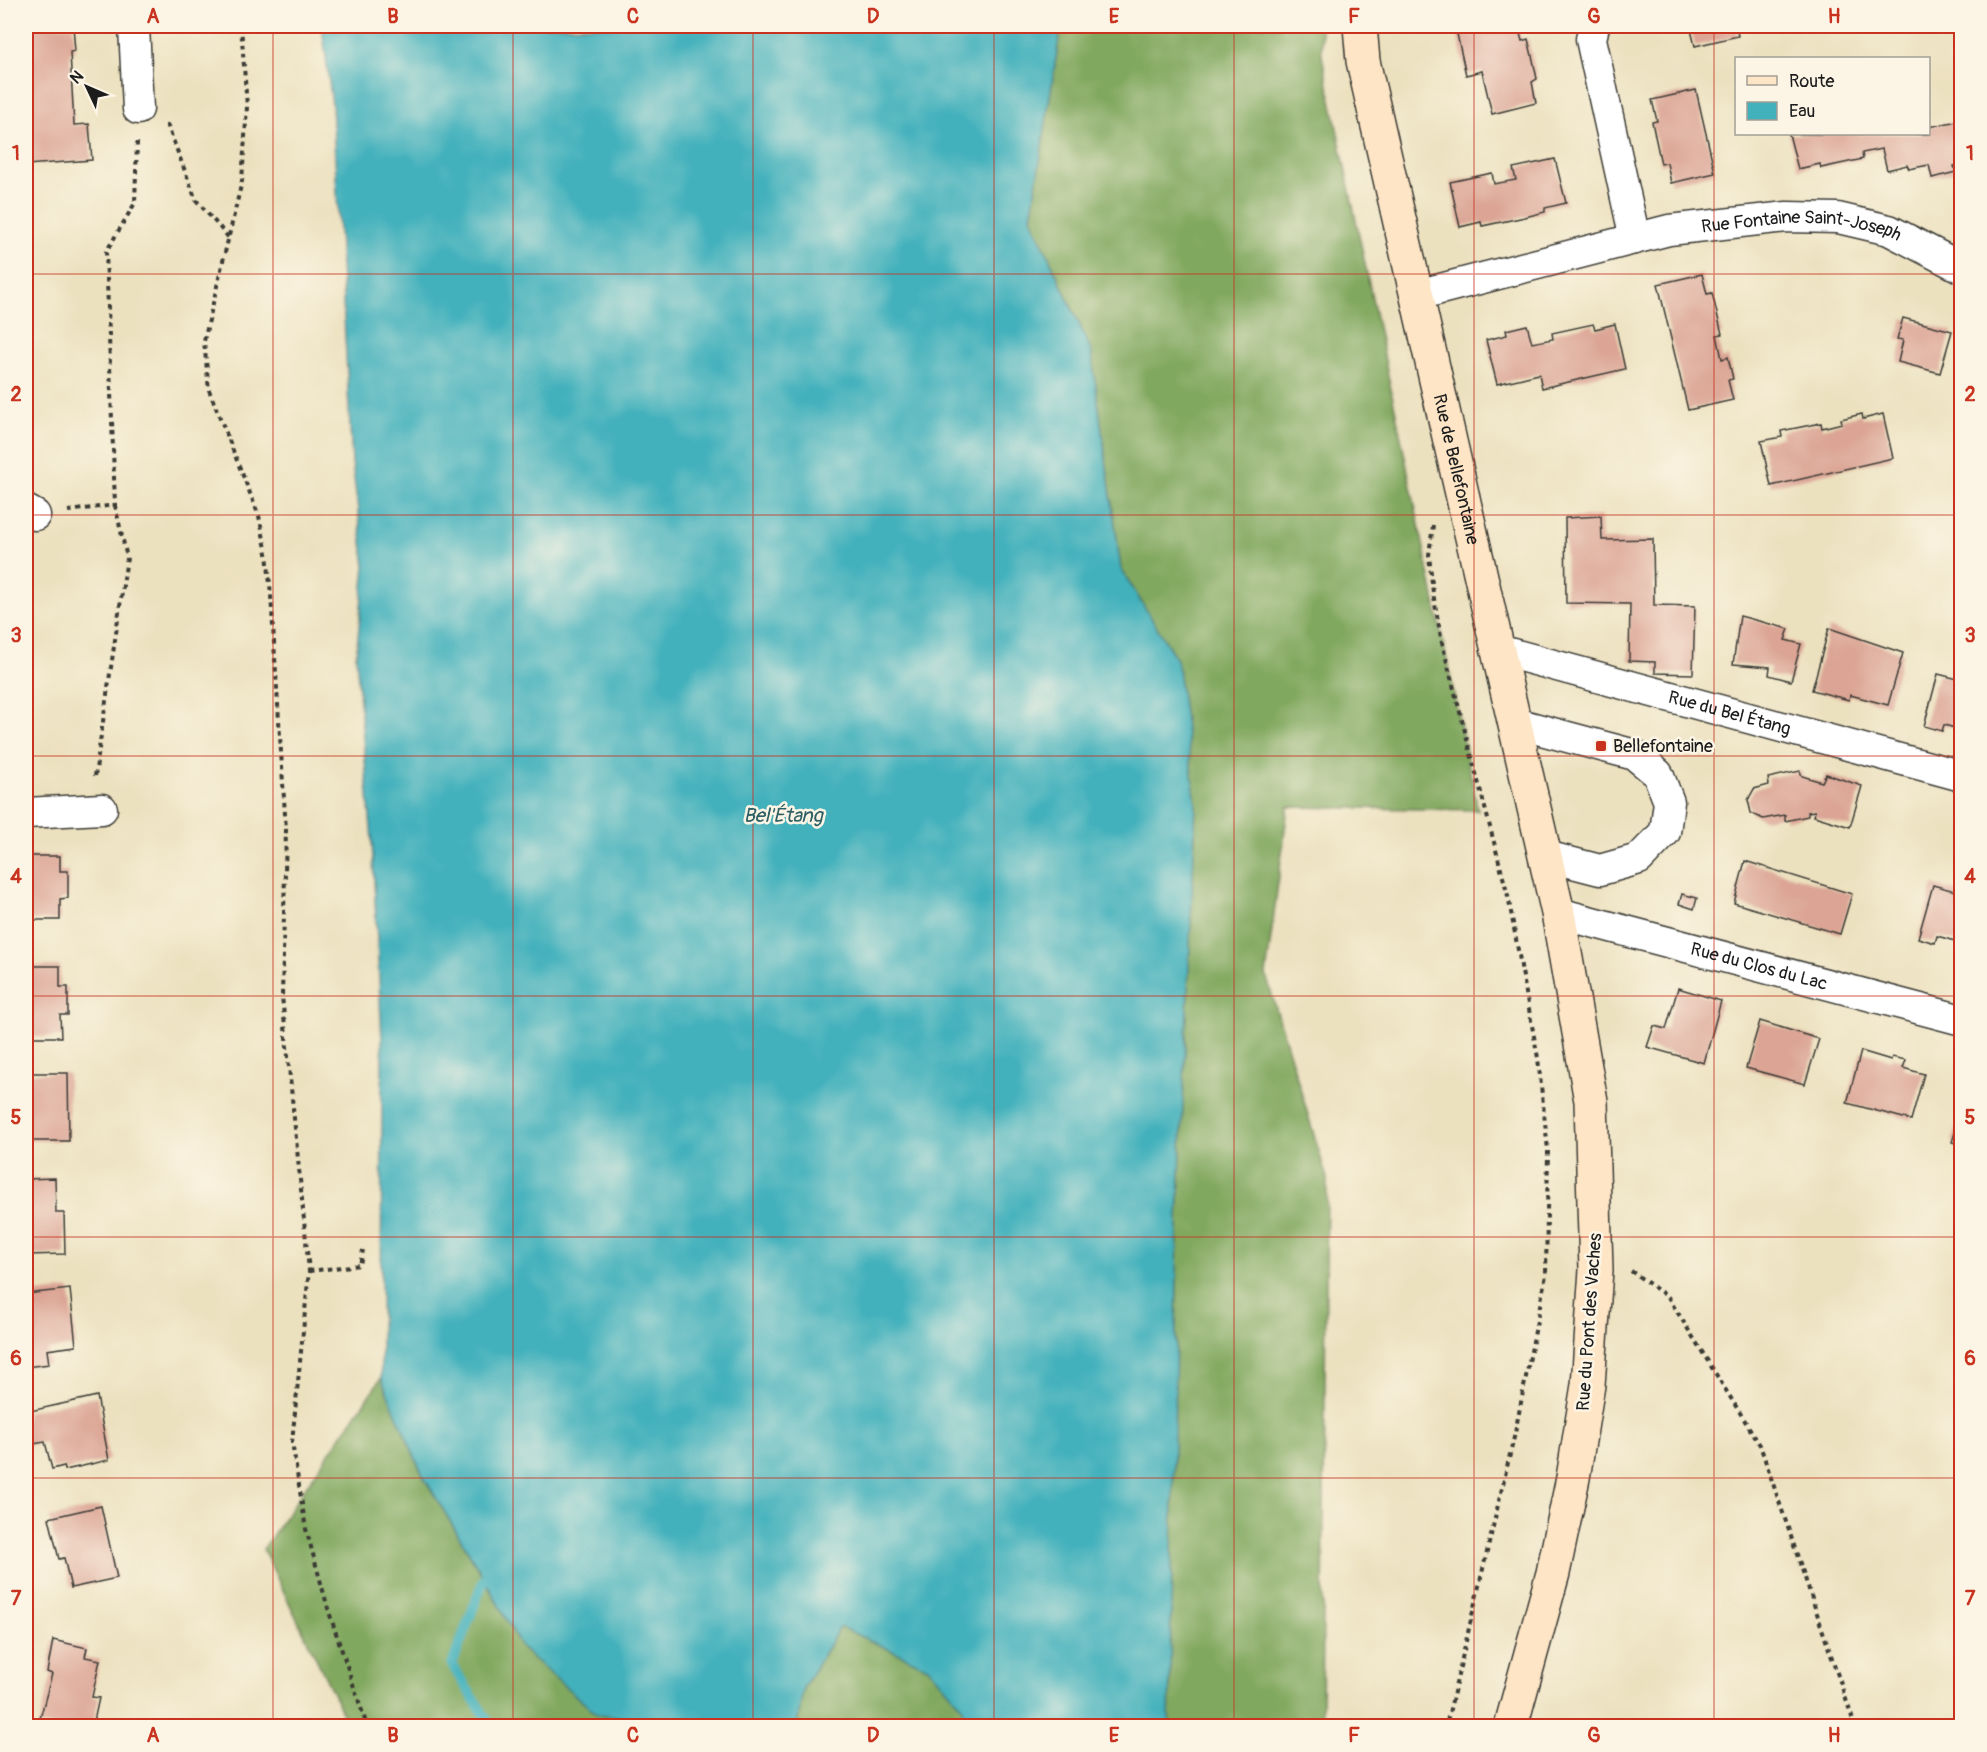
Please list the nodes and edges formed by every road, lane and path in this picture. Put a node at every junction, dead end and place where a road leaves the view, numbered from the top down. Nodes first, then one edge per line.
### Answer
1 (134, 26) edge
2 (241, 26) edge
3 (1360, 26) edge
4 (1594, 26) edge
5 (138, 109) junction
6 (229, 238) junction
7 (1635, 239) junction
8 (1962, 268) edge
9 (1417, 295) junction
10 (115, 505) junction
11 (30, 513) edge
12 (1435, 519) dead end
13 (1498, 650) junction
14 (1515, 723) junction
15 (1962, 776) edge
16 (102, 810) dead end
17 (70, 811) junction
18 (26, 813) edge
19 (1546, 856) junction
20 (1558, 913) junction
21 (1962, 1020) edge
22 (1596, 1246) junction
23 (363, 1250) dead end
24 (309, 1271) junction
25 (367, 1726) edge
26 (1446, 1726) edge
27 (1511, 1726) edge
28 (1855, 1726) edge

1 - 5 street
2 - 6 path
3 - 9 street, Rue de Bellefontaine
4 - 7 street
5 - 6 path
5 - 10 path
6 - 24 path
7 - 8 street, Rue Fontaine Saint-Joseph
7 - 9 street, Rue Fontaine Saint-Joseph
9 - 13 street, Rue de Bellefontaine
10 - 11 path
10 - 17 path
12 - 26 path
13 - 14 street, Rue de Bellefontaine
13 - 15 street, Rue du Bel Étang
14 - 19 street, Rue de Bellefontaine
14 - 19 street
16 - 17 street
17 - 18 street
19 - 20 street, Rue de Bellefontaine
20 - 21 street, Rue du Clos du Lac
20 - 22 street, Rue du Pont des Vaches
22 - 27 street, Rue du Pont des Vaches
22 - 28 path
23 - 24 path
24 - 25 path

